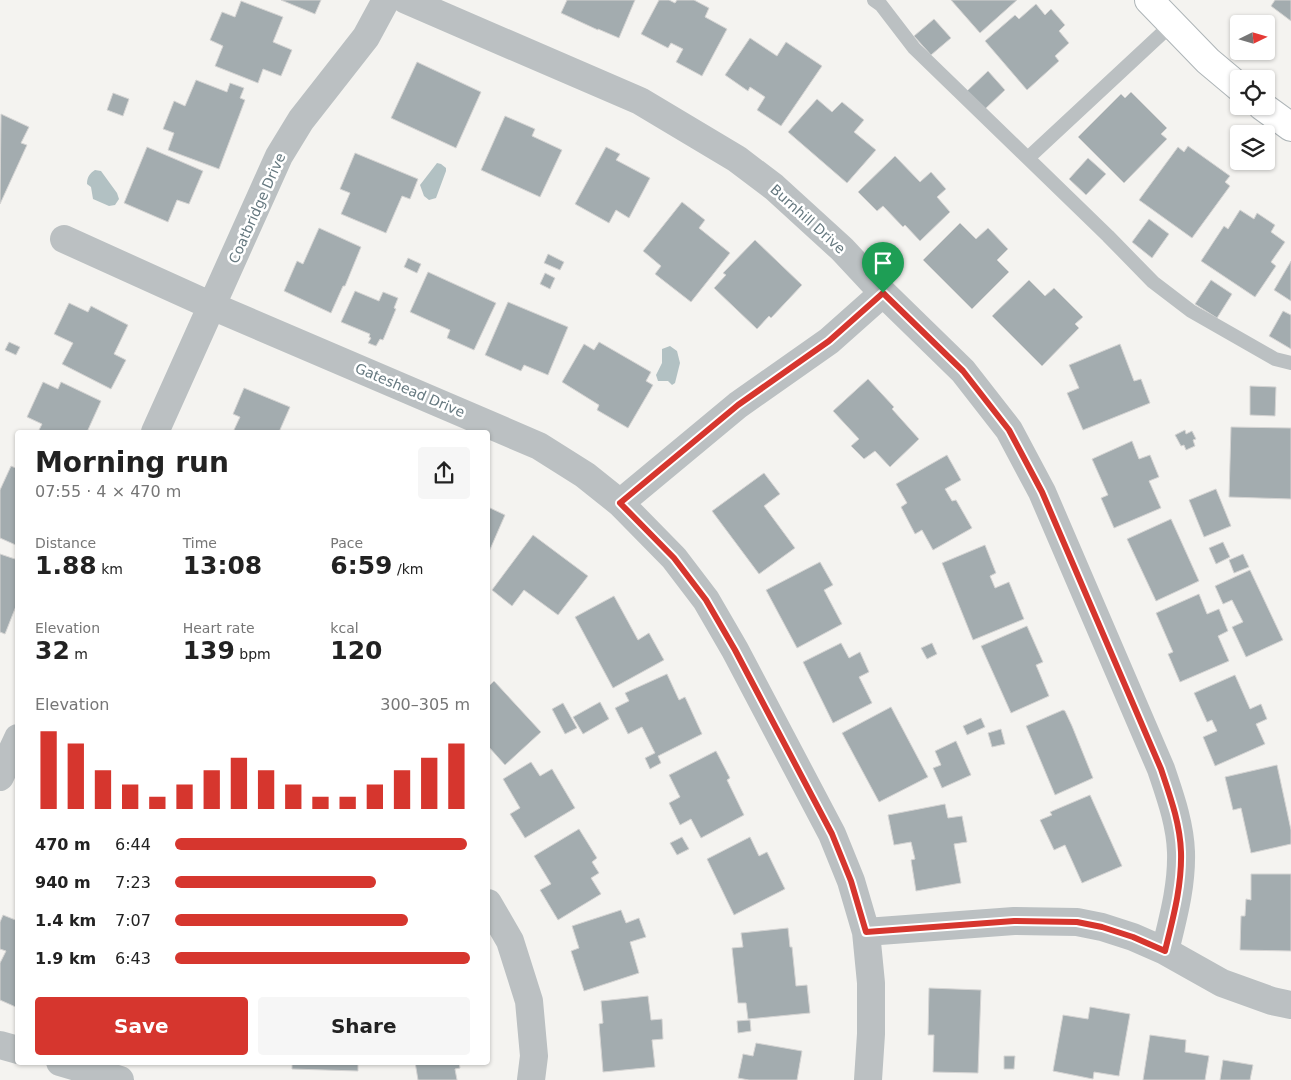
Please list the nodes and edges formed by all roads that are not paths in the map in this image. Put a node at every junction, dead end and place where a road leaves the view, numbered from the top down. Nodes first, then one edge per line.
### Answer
1 (386, 0) edge
2 (406, 0) edge
3 (874, 0) edge
4 (1149, 0) edge
5 (1171, 25) junction
6 (1230, 79) edge
7 (1274, 115) edge
8 (1291, 127) edge
9 (1028, 158) junction
10 (64, 239) dead end
11 (883, 293) junction
12 (212, 306) junction
13 (1291, 362) edge
14 (156, 430) edge
15 (620, 503) junction
16 (15, 744) edge
17 (0, 777) edge
18 (490, 907) edge
19 (866, 932) junction
20 (1165, 951) junction
21 (1291, 1005) edge
22 (0, 1045) edge
23 (15, 1049) edge
24 (70, 1065) edge
25 (120, 1080) edge
26 (532, 1080) edge
27 (868, 1080) edge

1 - 12 street, Coatbridge Drive
2 - 11 street, Burnhill Drive
3 - 9 lane
4 - 5 main road
5 - 6 main road
5 - 9 lane
7 - 8 main road
9 - 13 lane
10 - 12 street, Gateshead Drive
11 - 15 street
11 - 20 street, Burnhill Drive
12 - 14 street, Coatbridge Drive
12 - 15 street, Gateshead Drive
15 - 19 street, Gateshead Drive
16 - 17 street
18 - 26 street
19 - 20 street
19 - 27 street, Gateshead Drive
20 - 21 street
22 - 23 street
24 - 25 street

